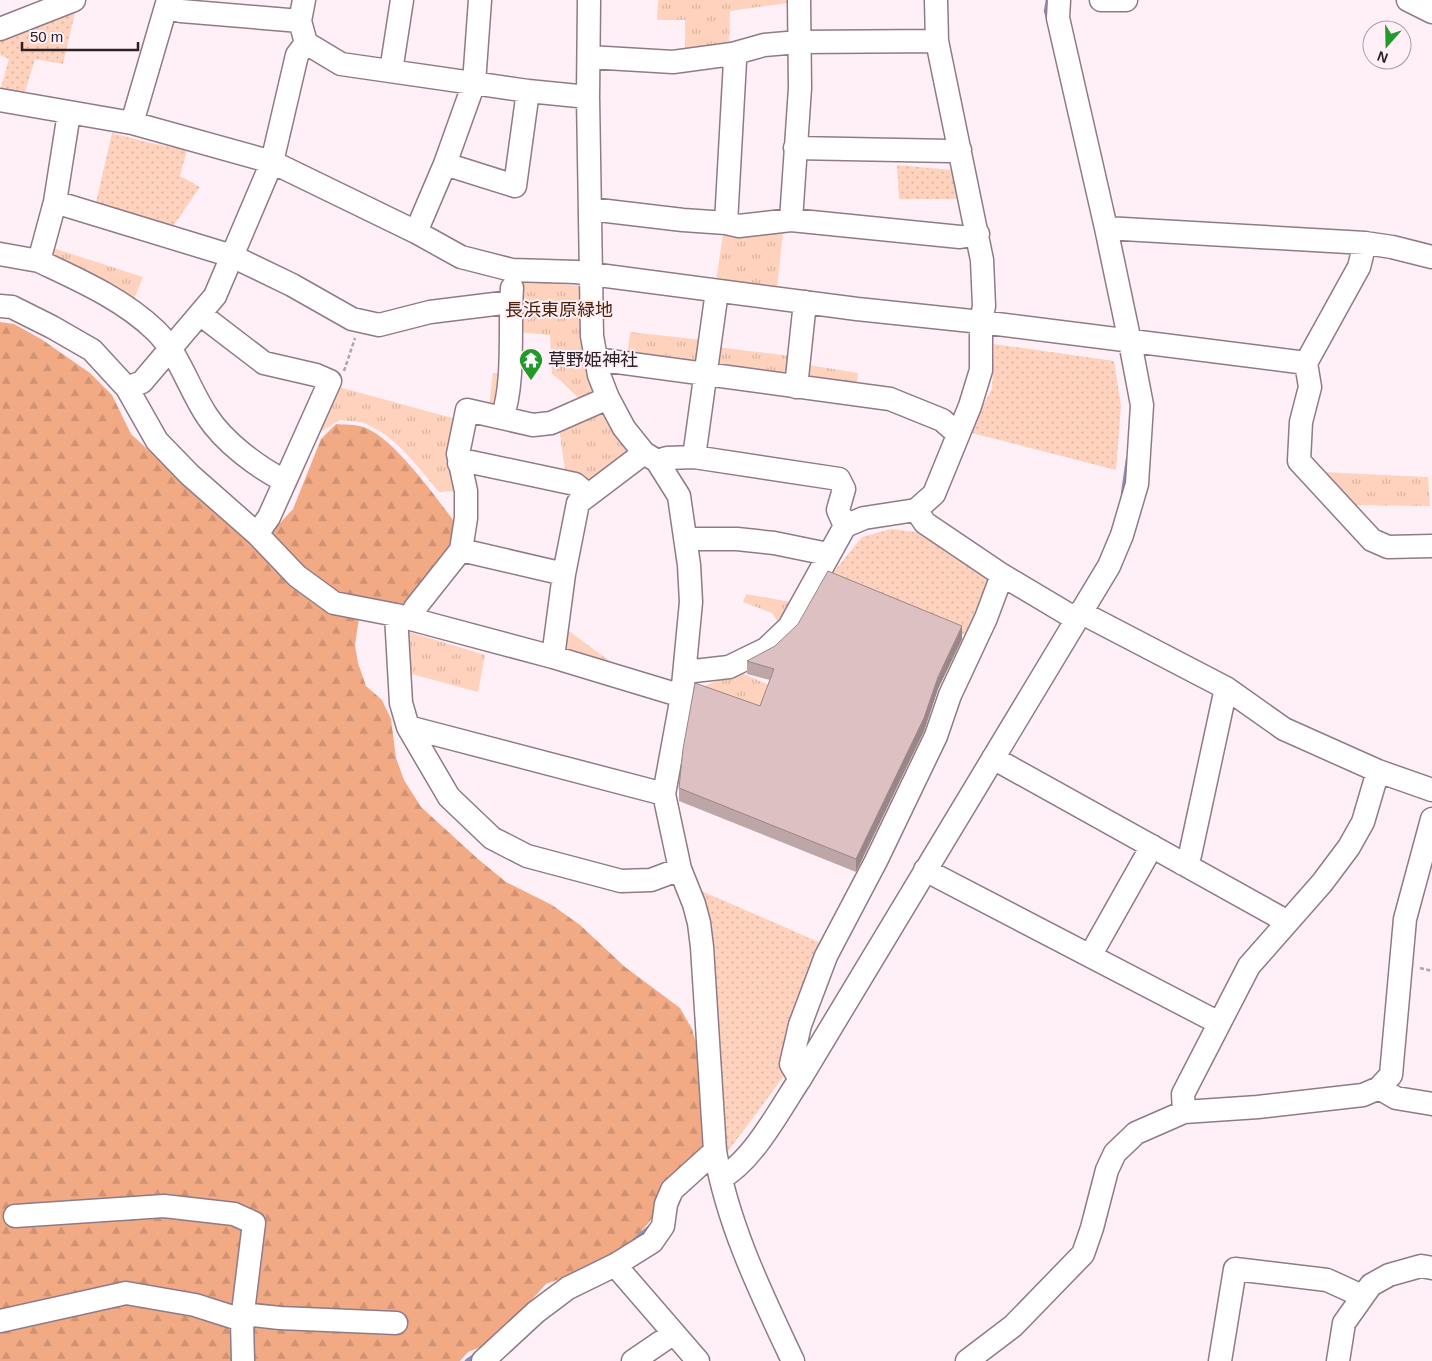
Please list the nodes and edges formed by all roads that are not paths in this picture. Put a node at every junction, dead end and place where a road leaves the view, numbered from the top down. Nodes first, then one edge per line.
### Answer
1 (74, 0) edge
2 (402, 0) edge
3 (480, 0) edge
4 (589, 0) edge
5 (799, 0) edge
6 (936, 0) edge
7 (1059, 0) edge
8 (1101, 0) edge
9 (1126, 0) edge
10 (1408, 0) edge
11 (167, 3) edge
12 (302, 10) edge
13 (1432, 12) edge
14 (0, 29) edge
15 (937, 41) junction
16 (798, 42) junction
17 (306, 43) junction
18 (732, 54) junction
19 (589, 57) junction
20 (390, 71) junction
21 (474, 83) junction
22 (528, 91) junction
23 (588, 97) junction
24 (0, 100) edge
25 (69, 113) junction
26 (132, 123) junction
27 (795, 148) junction
28 (960, 150) junction
29 (272, 162) junction
30 (445, 164) junction
31 (55, 202) junction
32 (590, 209) junction
33 (791, 220) junction
34 (726, 223) junction
35 (1106, 228) junction
36 (416, 232) junction
37 (978, 234) junction
38 (1365, 243) junction
39 (0, 254) edge
40 (232, 256) junction
41 (1432, 257) edge
42 (39, 261) junction
43 (512, 270) junction
44 (592, 274) junction
45 (717, 291) junction
46 (511, 302) junction
47 (806, 302) junction
48 (0, 306) edge
49 (200, 314) junction
50 (981, 322) junction
51 (1122, 341) junction
52 (170, 349) junction
53 (596, 359) junction
54 (1306, 363) junction
55 (706, 374) junction
56 (796, 387) junction
57 (127, 388) junction
58 (608, 398) junction
59 (502, 418) junction
60 (958, 434) junction
61 (651, 457) junction
62 (694, 457) junction
63 (459, 463) junction
64 (285, 481) junction
65 (588, 495) junction
66 (916, 510) junction
67 (845, 526) junction
68 (257, 534) junction
69 (686, 539) junction
70 (1432, 546) edge
71 (461, 550) junction
72 (828, 554) junction
73 (564, 574) junction
74 (1002, 575) junction
75 (1078, 616) junction
76 (404, 617) junction
77 (553, 657) junction
78 (685, 672) junction
79 (1226, 688) junction
80 (682, 696) junction
81 (408, 727) junction
82 (993, 758) junction
83 (1378, 771) junction
84 (1432, 790) edge
85 (664, 794) junction
86 (1432, 819) edge
87 (1152, 846) junction
88 (1183, 864) junction
89 (680, 868) junction
90 (925, 870) junction
91 (1286, 923) junction
92 (1090, 956) junction
93 (1219, 1023) junction
94 (800, 1079) junction
95 (1379, 1088) junction
96 (1432, 1104) edge
97 (1184, 1112) junction
98 (718, 1166) junction
99 (15, 1216) dead end
100 (616, 1266) junction
101 (1432, 1268) edge
102 (1362, 1296) junction
103 (243, 1317) junction
104 (0, 1321) edge
105 (396, 1323) dead end
106 (674, 1333) junction
107 (243, 1361) edge
108 (483, 1361) edge
109 (633, 1361) edge
110 (698, 1361) edge
111 (793, 1361) edge
112 (967, 1361) edge
113 (1220, 1361) edge
114 (1338, 1361) edge

1 - 14 street
2 - 20 street
3 - 21 street
4 - 19 street
5 - 16 street
6 - 15 street
7 - 35 street
8 - 9 street
10 - 13 street
11 - 12 street
11 - 26 street
12 - 17 street
15 - 16 street
15 - 28 street
16 - 18 street
16 - 27 street
17 - 20 street
17 - 29 street
18 - 19 street
18 - 34 street
19 - 23 street
20 - 21 street
21 - 22 street
21 - 30 street
22 - 23 street
22 - 30 street
23 - 32 street
24 - 25 street
25 - 26 street
25 - 31 street
26 - 29 street
27 - 28 street
27 - 33 street
28 - 37 street
29 - 36 street
29 - 40 street
30 - 36 street
31 - 40 street
31 - 42 street
32 - 34 street
32 - 44 street
33 - 34 street
33 - 37 street
35 - 38 street
35 - 51 street
36 - 43 street
37 - 50 street
38 - 41 street
38 - 54 street
39 - 42 street
40 - 46 street
40 - 49 street
42 - 52 street
43 - 44 street
43 - 46 street
44 - 45 street
44 - 53 street
45 - 47 street
45 - 55 street
46 - 59 street
47 - 50 street
47 - 56 street
48 - 57 street
49 - 52 street
49 - 64 street
50 - 51 street
50 - 60 street
51 - 54 street
51 - 75 street
52 - 57 street
52 - 64 street
53 - 55 street
53 - 58 street
54 - 70 street
55 - 56 street
55 - 62 street
56 - 60 street
57 - 68 street
58 - 59 street
58 - 61 street
59 - 63 street
60 - 66 street
61 - 62 street
61 - 65 street
61 - 69 street
62 - 67 street
63 - 65 street
63 - 71 street
64 - 68 street
65 - 73 street
66 - 67 street
66 - 74 street
67 - 72 street
68 - 76 street
69 - 72 street
69 - 78 street
71 - 73 street
71 - 76 street
72 - 78 street
73 - 77 street
74 - 75 street
74 - 94 street
75 - 79 street
75 - 82 street
76 - 77 street
76 - 81 street
77 - 80 street
78 - 80 street
79 - 83 street
79 - 88 street
80 - 85 street
81 - 85 street
81 - 89 street
82 - 87 street
82 - 90 street
83 - 84 street
83 - 91 street
85 - 89 street
86 - 95 street
87 - 88 street
87 - 92 street
88 - 91 street
89 - 98 street
90 - 92 street
90 - 94 street
91 - 93 street
92 - 93 street
93 - 97 street
94 - 98 street
95 - 96 street
95 - 97 street
97 - 112 street
98 - 100 street
98 - 111 street
99 - 103 street
100 - 106 street
100 - 108 street
101 - 102 street
102 - 113 street
102 - 114 street
103 - 104 street
103 - 105 street
103 - 107 street
106 - 109 street
106 - 110 street

